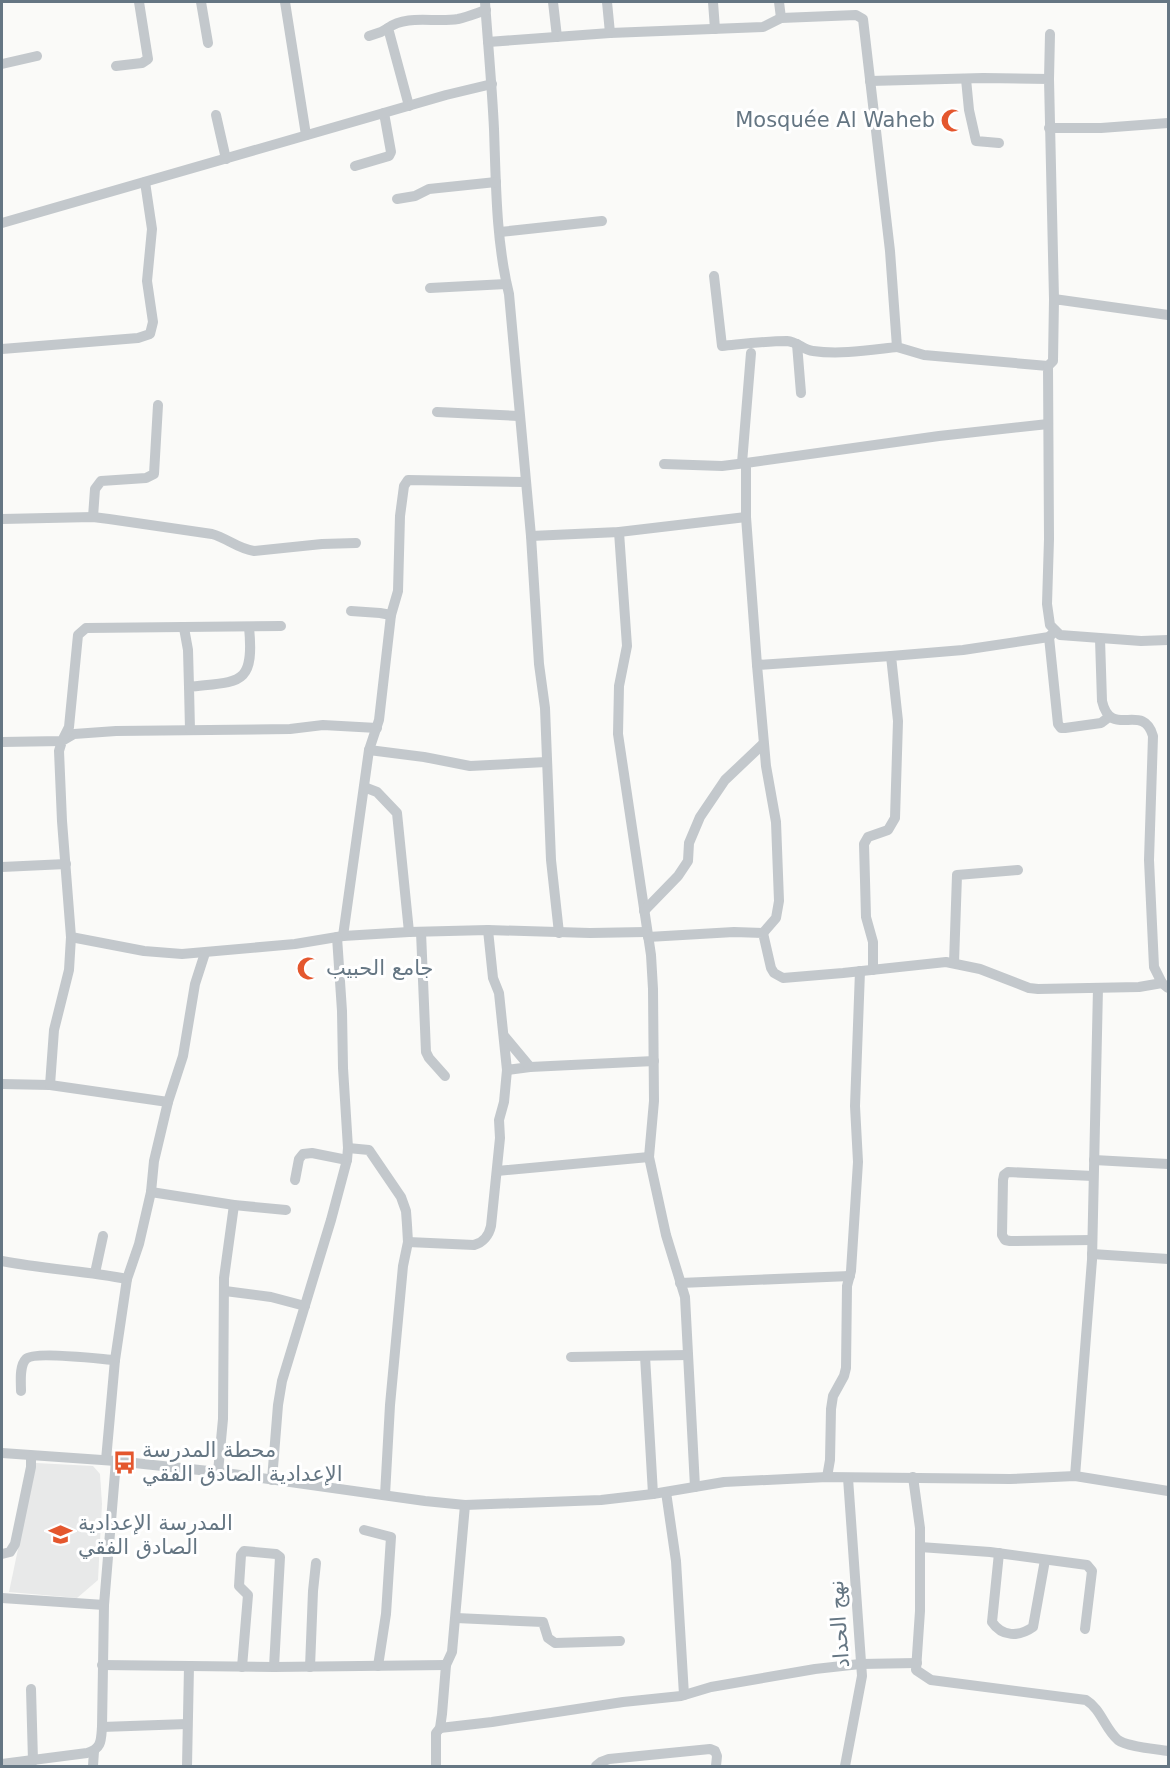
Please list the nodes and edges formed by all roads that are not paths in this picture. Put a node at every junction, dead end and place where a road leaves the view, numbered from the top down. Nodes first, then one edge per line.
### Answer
1 (139, 2) edge
2 (201, 2) edge
3 (285, 2) edge
4 (553, 2) edge
5 (607, 2) edge
6 (713, 2) edge
7 (779, 2) edge
8 (485, 6) edge
9 (781, 18) junction
10 (388, 28) junction
11 (715, 29) junction
12 (610, 33) junction
13 (1050, 34) dead end
14 (369, 36) dead end
15 (556, 37) junction
16 (488, 42) junction
17 (208, 43) dead end
18 (37, 56) dead end
19 (2, 64) edge
20 (116, 66) dead end
21 (966, 79) junction
22 (1048, 79) junction
23 (870, 81) junction
24 (492, 84) junction
25 (409, 106) junction
26 (384, 113) junction
27 (216, 115) dead end
28 (1168, 123) edge
29 (1049, 128) junction
30 (306, 135) junction
31 (999, 143) dead end
32 (226, 159) junction
33 (355, 166) dead end
34 (145, 182) junction
35 (496, 182) junction
36 (397, 199) dead end
37 (602, 221) dead end
38 (2, 223) edge
39 (501, 232) junction
40 (714, 276) dead end
41 (506, 284) junction
42 (430, 288) dead end
43 (1054, 299) junction
44 (1168, 315) edge
45 (797, 344) junction
46 (897, 347) junction
47 (2, 349) edge
48 (751, 353) dead end
49 (1048, 366) junction
50 (801, 393) dead end
51 (158, 405) dead end
52 (436, 412) dead end
53 (519, 416) junction
54 (1047, 424) junction
55 (744, 463) junction
56 (664, 464) dead end
57 (525, 482) junction
58 (93, 517) junction
59 (746, 517) junction
60 (2, 519) edge
61 (619, 532) junction
62 (531, 536) junction
63 (356, 543) dead end
64 (351, 611) dead end
65 (391, 615) junction
66 (281, 626) dead end
67 (249, 627) junction
68 (184, 628) junction
69 (1052, 634) junction
70 (1100, 639) junction
71 (1168, 640) edge
72 (891, 656) junction
73 (756, 664) junction
74 (189, 687) junction
75 (1109, 717) junction
76 (377, 728) junction
77 (190, 730) junction
78 (63, 741) junction
79 (2, 742) edge
80 (763, 744) junction
81 (369, 750) junction
82 (546, 762) junction
83 (364, 787) junction
84 (66, 864) junction
85 (2, 867) edge
86 (1018, 870) dead end
87 (644, 911) junction
88 (488, 930) junction
89 (409, 932) junction
90 (420, 932) junction
91 (559, 933) junction
92 (764, 933) junction
93 (647, 934) junction
94 (71, 937) junction
95 (340, 937) junction
96 (205, 953) junction
97 (954, 963) junction
98 (873, 970) junction
99 (860, 971) junction
100 (1165, 985) edge
101 (1098, 988) junction
102 (505, 1036) junction
103 (654, 1061) junction
104 (530, 1067) junction
105 (507, 1070) junction
106 (445, 1076) dead end
107 (2, 1084) edge
108 (50, 1085) junction
109 (168, 1102) junction
110 (348, 1148) junction
111 (649, 1158) junction
112 (347, 1160) junction
113 (1094, 1160) junction
114 (1168, 1164) edge
115 (497, 1171) junction
116 (1093, 1176) junction
117 (295, 1180) dead end
118 (151, 1192) junction
119 (234, 1205) junction
120 (285, 1210) dead end
121 (103, 1236) dead end
122 (1092, 1240) junction
123 (408, 1242) junction
124 (1168, 1249) edge
125 (1092, 1254) junction
126 (1168, 1259) edge
127 (2, 1262) edge
128 (95, 1273) junction
129 (850, 1276) junction
130 (127, 1280) junction
131 (680, 1282) junction
132 (225, 1291) junction
133 (305, 1306) junction
134 (688, 1355) junction
135 (645, 1356) junction
136 (570, 1357) dead end
137 (114, 1360) junction
138 (21, 1391) dead end
139 (2, 1453) edge
140 (31, 1456) junction
141 (111, 1461) junction
142 (218, 1472) junction
143 (1075, 1476) junction
144 (914, 1477) junction
145 (827, 1478) junction
146 (848, 1478) junction
147 (272, 1480) junction
148 (695, 1487) junction
149 (1168, 1491) edge
150 (666, 1492) junction
151 (653, 1494) junction
152 (385, 1495) junction
153 (465, 1505) junction
154 (364, 1530) dead end
155 (920, 1547) junction
156 (999, 1553) junction
157 (2, 1554) edge
158 (1045, 1560) junction
159 (316, 1563) dead end
160 (2, 1598) edge
161 (104, 1605) junction
162 (456, 1618) junction
163 (1085, 1629) dead end
164 (620, 1641) dead end
165 (917, 1663) junction
166 (860, 1664) junction
167 (102, 1665) junction
168 (446, 1665) junction
169 (189, 1666) junction
170 (378, 1666) junction
171 (242, 1667) junction
172 (274, 1667) junction
173 (310, 1667) junction
174 (31, 1689) dead end
175 (684, 1695) junction
176 (187, 1724) junction
177 (102, 1727) junction
178 (440, 1728) junction
179 (94, 1751) junction
180 (1168, 1751) edge
181 (33, 1761) junction
182 (2, 1764) edge
183 (93, 1767) edge
184 (187, 1767) edge
185 (436, 1767) edge
186 (596, 1767) edge
187 (716, 1767) edge
188 (845, 1767) edge

1 - 20 street
2 - 17 street
3 - 30 street
4 - 15 street
5 - 12 street
6 - 11 street
7 - 9 street
8 - 10 street
8 - 16 street
9 - 11 street
9 - 23 street
10 - 14 street
10 - 25 street
11 - 12 street
12 - 15 street
13 - 22 street
15 - 16 street
16 - 24 street
18 - 19 street
21 - 22 street
21 - 23 street
21 - 31 street
22 - 29 street
23 - 46 street
24 - 25 street
24 - 35 street
25 - 26 street
26 - 30 street
26 - 33 street
27 - 32 street
28 - 29 street
29 - 43 street
30 - 32 street
32 - 34 street
34 - 38 street
34 - 47 street
35 - 36 street
35 - 39 street
37 - 39 street
39 - 41 street
40 - 45 street
41 - 42 street
41 - 53 street
43 - 44 street
43 - 49 street
45 - 46 street
45 - 50 street
46 - 49 street
48 - 55 street
49 - 54 street
51 - 58 street
52 - 53 street
53 - 57 street
54 - 55 street
54 - 69 street
55 - 56 street
55 - 59 street
57 - 62 street
57 - 65 street
58 - 60 street
58 - 63 street
59 - 61 street
59 - 73 street
61 - 62 street
61 - 87 street
62 - 82 street
64 - 65 street
65 - 76 street
66 - 67 street
67 - 68 street
67 - 74 street
68 - 74 street
68 - 78 street
69 - 70 street
69 - 72 street
69 - 75 street
70 - 71 street
70 - 75 street
72 - 73 street
72 - 98 street
73 - 80 street
74 - 77 street
75 - 100 street
76 - 77 street
76 - 81 street
77 - 78 street
78 - 79 street
78 - 84 street
80 - 87 street
80 - 92 street
81 - 82 street
81 - 83 street
82 - 91 street
83 - 89 street
83 - 95 street
84 - 85 street
84 - 94 street
86 - 97 street
87 - 93 street
88 - 90 street
88 - 91 street
88 - 102 street
89 - 90 street
89 - 95 street
90 - 106 street
91 - 93 street
92 - 93 street
92 - 99 street
93 - 103 street
94 - 96 street
94 - 108 street
95 - 96 street
95 - 110 street
96 - 109 street
97 - 98 street
97 - 101 street
98 - 99 street
99 - 129 street
100 - 101 street
101 - 113 street
102 - 104 street
102 - 105 street
103 - 104 street
103 - 111 street
104 - 105 street
105 - 115 street
107 - 108 street
108 - 109 street
109 - 118 street
110 - 112 street
110 - 123 street
111 - 115 street
111 - 131 street
112 - 117 street
112 - 133 street
113 - 114 street
113 - 116 street
115 - 123 street
116 - 122 street
116 - 122 street
118 - 119 street
118 - 130 street
119 - 120 street
119 - 132 street
121 - 128 street
122 - 125 street
123 - 152 street
124 - 126 street
125 - 126 street
125 - 143 street
127 - 128 street
128 - 130 street
129 - 131 street
129 - 145 street
130 - 137 street
131 - 134 street
132 - 133 street
132 - 142 street
133 - 147 street
134 - 135 street
134 - 148 street
135 - 136 street
135 - 151 street
137 - 138 street
137 - 141 street
139 - 140 street
140 - 141 street
140 - 157 street
141 - 142 street
141 - 161 street
142 - 147 street
143 - 144 street
143 - 149 street
144 - 146 street
144 - 155 street
145 - 146 street
145 - 148 street
146 - 166 street, نهج الحداد
147 - 152 street
148 - 150 street
150 - 151 street
150 - 175 street
151 - 153 street
152 - 153 street
153 - 162 street
154 - 170 street
155 - 156 street
155 - 165 street
156 - 158 street
156 - 158 street
158 - 163 street
159 - 173 street
160 - 161 street
161 - 167 street
162 - 164 street
162 - 168 street
165 - 166 street
165 - 180 street
166 - 175 street
166 - 188 street, نهج الحداد
167 - 169 street
167 - 177 street
168 - 170 street
168 - 178 street
169 - 171 street
169 - 176 street
170 - 173 street
171 - 172 street
171 - 172 street
172 - 173 street
174 - 181 street
175 - 178 street
176 - 177 street
176 - 184 street
177 - 179 street
178 - 185 street
179 - 181 street
179 - 183 street
181 - 182 street
186 - 187 street

